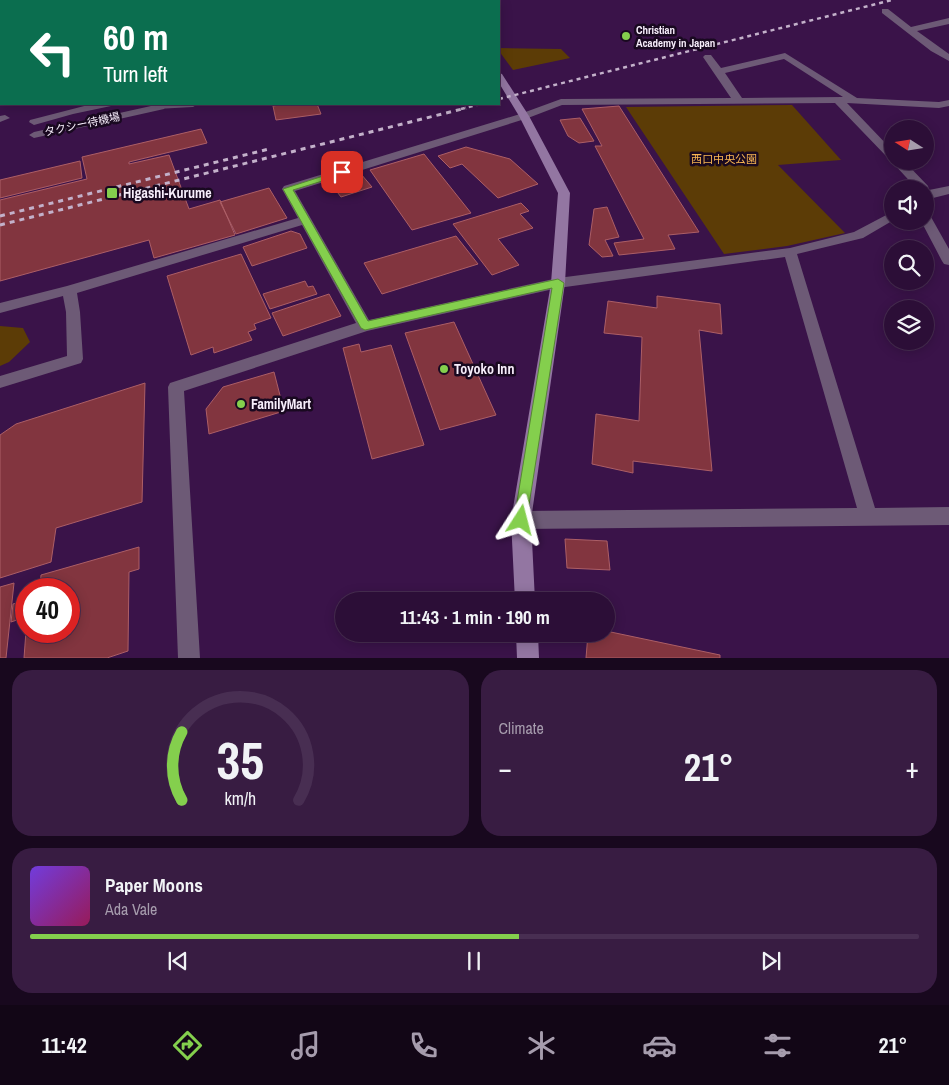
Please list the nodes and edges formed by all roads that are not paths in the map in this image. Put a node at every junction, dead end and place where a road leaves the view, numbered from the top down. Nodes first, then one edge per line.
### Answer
1 (885, 11) dead end
2 (949, 21) edge
3 (911, 30) junction
4 (708, 57) dead end
5 (949, 58) edge
6 (719, 71) junction
7 (500, 78) edge
8 (738, 100) junction
9 (838, 100) junction
10 (854, 100) junction
11 (949, 103) edge
12 (102, 105) edge
13 (185, 105) edge
14 (524, 116) junction
15 (34, 122) dead end
16 (34, 135) dead end
17 (884, 148) edge
18 (905, 170) edge
19 (915, 180) edge
20 (949, 190) edge
21 (934, 191) edge
22 (305, 220) junction
23 (884, 220) edge
24 (932, 230) edge
25 (790, 252) junction
26 (949, 261) edge
27 (558, 283) junction
28 (69, 290) junction
29 (0, 308) edge
30 (365, 326) junction
31 (0, 382) edge
32 (949, 516) edge
33 (868, 518) junction
34 (521, 520) junction
35 (525, 592) edge
36 (527, 642) edge
37 (189, 658) edge
38 (528, 658) edge

1 - 3 street
2 - 3 street
3 - 5 street
4 - 6 street
6 - 8 street
6 - 10 street
7 - 14 street
8 - 9 street
8 - 14 street
9 - 10 street
9 - 17 street
10 - 11 street
12 - 15 street
13 - 16 street, タクシー待機場
14 - 22 street
14 - 27 street
18 - 19 street
20 - 21 street
22 - 28 street
22 - 30 street
23 - 25 street
24 - 26 street
25 - 27 street
25 - 33 street
27 - 30 street
27 - 34 street
28 - 29 street
28 - 31 street
30 - 37 street
32 - 33 street
33 - 34 street
34 - 35 street
36 - 38 street

